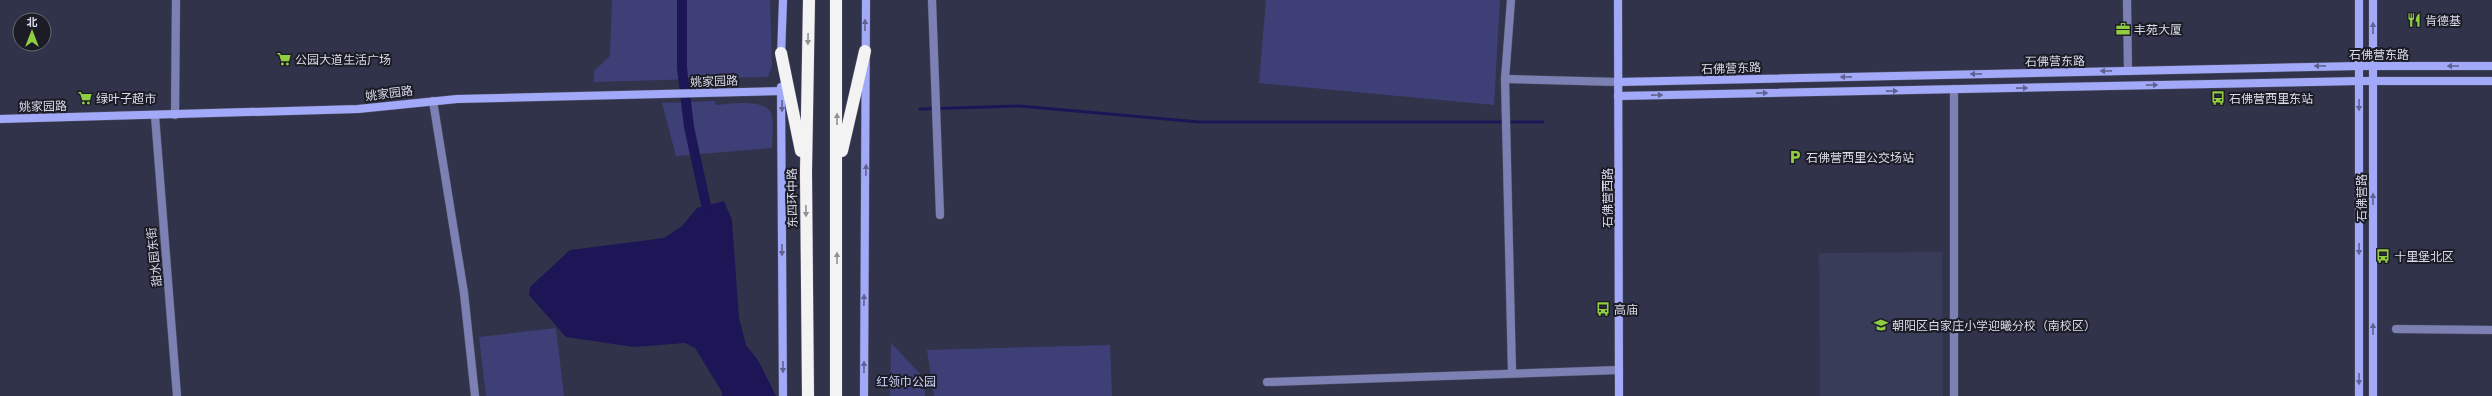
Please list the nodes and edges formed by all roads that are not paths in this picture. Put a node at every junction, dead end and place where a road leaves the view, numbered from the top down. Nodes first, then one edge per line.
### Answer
1 (176, 0) edge
2 (783, 0) edge
3 (809, 0) edge
4 (836, 0) edge
5 (866, 0) edge
6 (932, 0) edge
7 (1511, 0) edge
8 (1618, 0) edge
9 (2127, 0) edge
10 (2359, 0) edge
11 (2373, 0) edge
12 (865, 51) junction
13 (780, 53) junction
14 (2359, 66) junction
15 (2374, 66) junction
16 (2492, 66) edge
17 (2128, 71) junction
18 (1505, 79) junction
19 (2359, 81) junction
20 (2374, 81) junction
21 (2492, 81) edge
22 (1618, 82) junction
23 (1954, 89) junction
24 (782, 91) junction
25 (1618, 96) junction
26 (434, 101) junction
27 (174, 115) junction
28 (155, 116) junction
29 (0, 119) edge
30 (806, 172) junction
31 (837, 172) junction
32 (940, 215) dead end
33 (2396, 329) dead end
34 (2492, 330) edge
35 (1619, 370) junction
36 (1512, 372) junction
37 (1267, 382) dead end
38 (177, 396) edge
39 (475, 396) edge
40 (783, 396) edge
41 (808, 396) edge
42 (836, 396) edge
43 (864, 396) edge
44 (1619, 396) edge
45 (1954, 396) edge
46 (2359, 396) edge
47 (2373, 396) edge

1 - 27 street
2 - 13 street, 东四环中路
3 -> 30 highway, 东四环中路
31 -> 4 highway
12 -> 5 street
6 - 32 street
7 - 18 street
8 - 22 street, 石佛营西路
9 - 17 street
10 - 14 street, 石佛营路
15 -> 11 street, 石佛营路
12 - 31 highway
43 -> 12 street
13 - 24 street, 东四环中路
13 - 30 highway
14 - 15 street, 石佛营东路
14 -> 17 street, 石佛营东路
14 - 19 street, 石佛营路
16 -> 15 street, 石佛营东路
15 - 20 street, 石佛营路
17 -> 22 street, 石佛营东路
18 - 22 street
18 - 36 street
19 - 20 street
23 -> 19 street
19 -> 46 street, 石佛营路
20 - 21 street
47 -> 20 street, 石佛营路
22 - 25 street, 石佛营西路
25 -> 23 street
23 - 45 street
24 - 26 street, 姚家园路
24 -> 40 street, 东四环中路
25 - 35 street, 石佛营西路
26 - 27 street, 姚家园路
26 - 39 street
27 - 28 street, 姚家园路
28 - 29 street, 姚家园路
28 - 38 street, 甜水园东街
30 -> 41 highway, 东四环中路
42 -> 31 highway
33 - 34 street
35 - 36 street
35 - 44 street, 石佛营西路
36 - 37 street

